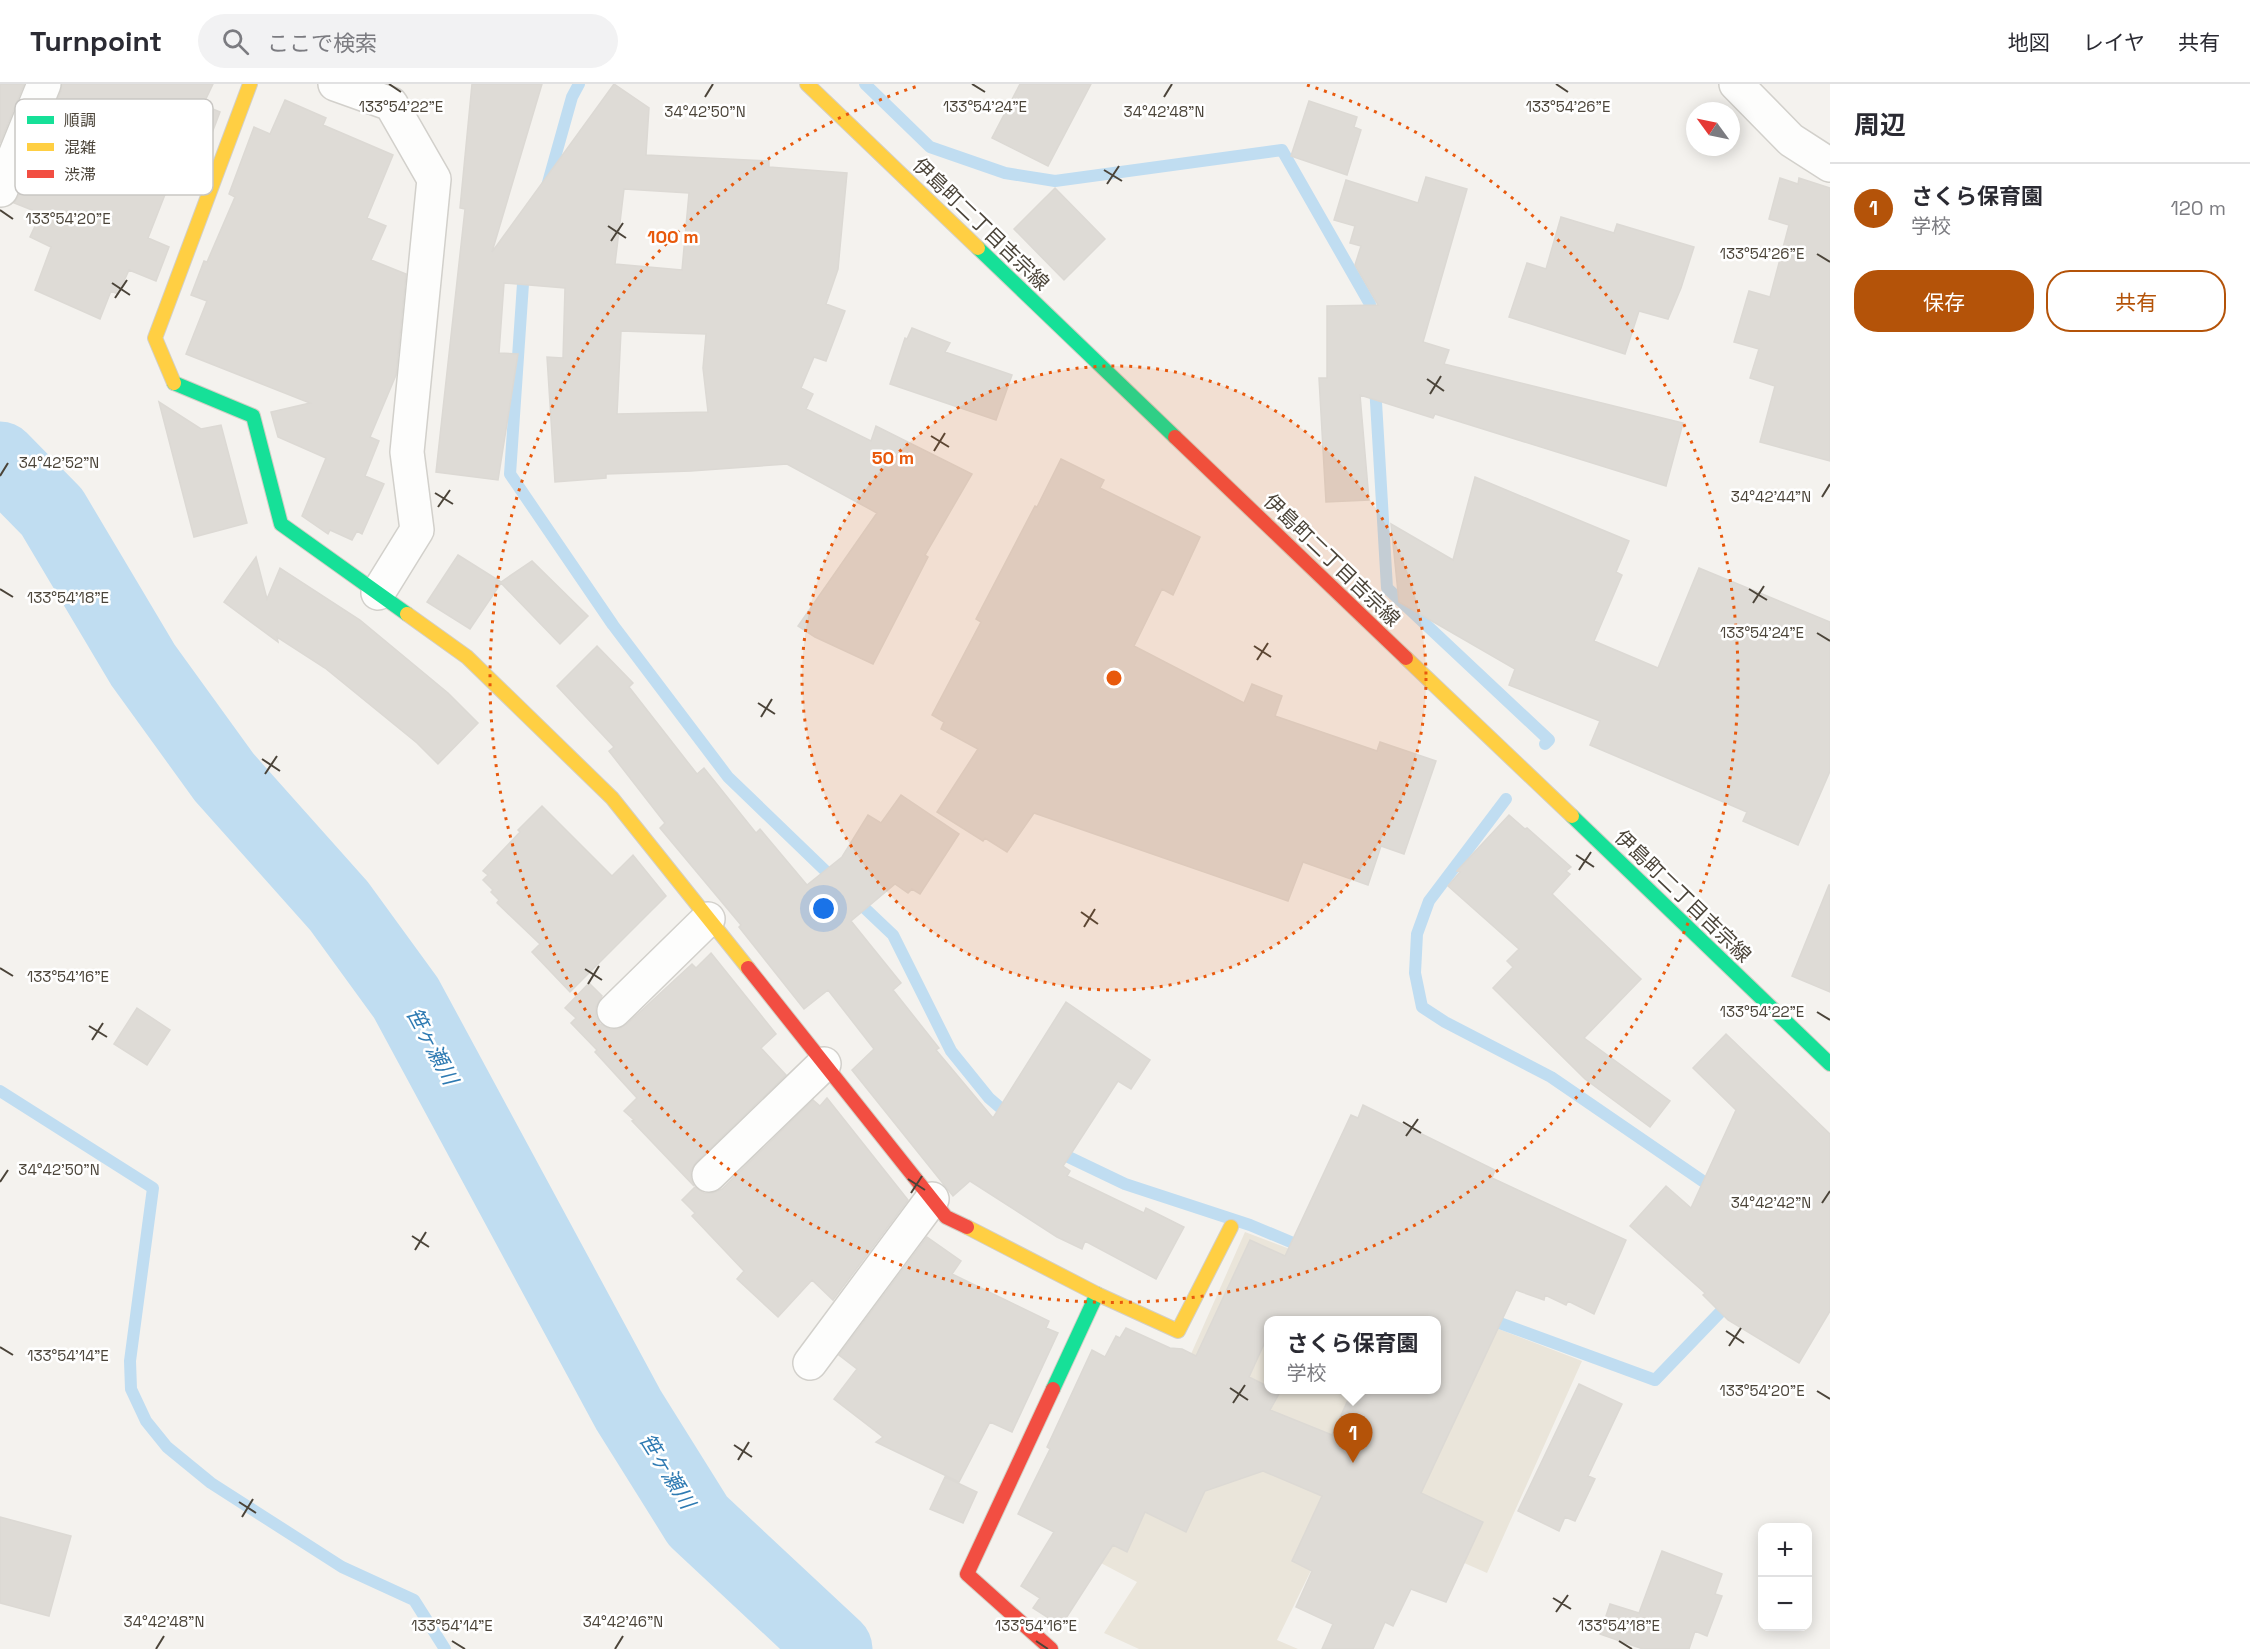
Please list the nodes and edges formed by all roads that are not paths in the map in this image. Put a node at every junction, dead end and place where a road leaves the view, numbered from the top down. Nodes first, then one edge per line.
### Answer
1 (45, 84) edge
2 (250, 84) edge
3 (335, 84) edge
4 (807, 84) edge
5 (1736, 84) edge
6 (39, 99) edge
7 (15, 156) edge
8 (1830, 165) edge
9 (213, 183) edge
10 (1, 190) edge
11 (208, 195) edge
12 (378, 593) junction
13 (708, 919) junction
14 (614, 1011) dead end
15 (824, 1064) junction
16 (1830, 1064) edge
17 (709, 1175) dead end
18 (932, 1199) junction
19 (1231, 1227) dead end
20 (1097, 1294) junction
21 (810, 1363) dead end
22 (1051, 1649) edge

1 - 6 street
2 - 9 street
3 - 12 street
4 - 16 street, 伊島町二丁目吉宗線
5 - 8 street
7 - 10 street
11 - 12 street
12 - 13 street
13 - 14 street
13 - 15 street
15 - 17 street
15 - 18 street
18 - 20 street
18 - 21 street
19 - 20 street
20 - 22 street

